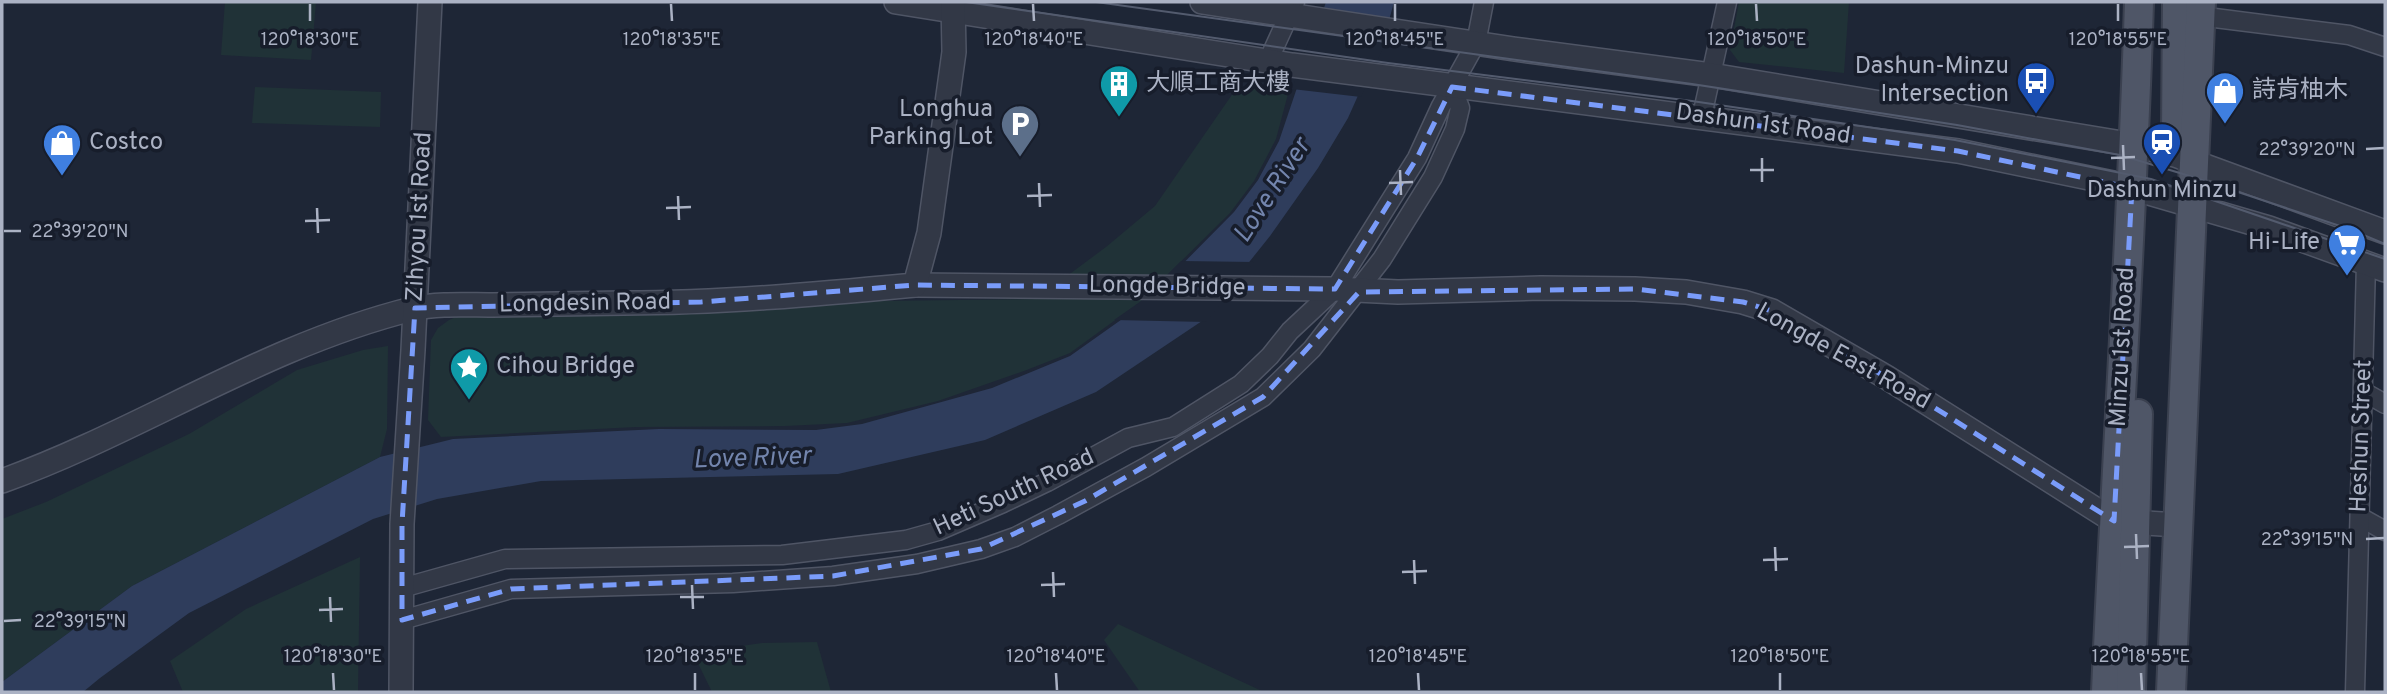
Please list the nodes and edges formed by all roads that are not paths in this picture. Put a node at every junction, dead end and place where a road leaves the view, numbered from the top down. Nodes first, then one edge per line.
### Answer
1 (430, 2) edge
2 (895, 2) edge
3 (1209, 2) edge
4 (1484, 2) edge
5 (1727, 2) edge
6 (2139, 2) edge
7 (953, 6) edge
8 (2183, 7) edge
9 (1299, 11) edge
10 (1476, 43) junction
11 (2385, 47) edge
12 (1268, 61) junction
13 (1711, 75) junction
14 (1452, 87) junction
15 (1702, 116) junction
16 (2164, 152) junction
17 (1417, 158) junction
18 (2162, 197) junction
19 (2385, 232) edge
20 (2376, 267) edge
21 (915, 285) junction
22 (1268, 289) joint
23 (1335, 289) junction
24 (1359, 292) junction
25 (415, 308) junction
26 (2364, 392) junction
27 (2385, 404) edge
28 (2, 481) edge
29 (2360, 517) junction
30 (2146, 523) junction
31 (2385, 531) edge
32 (402, 588) junction
33 (402, 620) junction
34 (401, 692) edge
35 (2106, 692) edge
36 (2131, 692) edge
37 (2153, 692) edge
38 (2171, 692) edge
39 (2355, 692) edge

1 - 25 street, Zihyou 1st Road
2 - 7 street
3 - 9 street
4 - 10 street
5 - 13 street
6 - 16 main road, Minzu 1st Road
7 - 12 street
7 - 21 street
8 - 11 street
8 - 16 main road, Minzu 1st Road
8 - 16 main road, Minzu 1st Road
9 - 10 street, Dashun 1st Road
9 - 12 street
10 - 13 street, Dashun 1st Road
10 - 14 street
12 - 14 street, Dashun 1st Road
13 - 15 street
13 - 16 street, Dashun 1st Road
14 - 15 street, Dashun 1st Road
14 - 17 street, Heti South Road
14 - 24 street, Heti South Road
15 - 18 street, Dashun 1st Road
16 - 18 main road, Minzu 1st Road
16 - 18 main road, Minzu 1st Road
16 - 19 street, Dashun 1st Road
17 - 23 street, Heti South Road
17 - 24 street, Heti South Road
18 - 20 street, Dashun 1st Road
18 - 30 main road, Minzu 1st Road
18 - 30 main road, Minzu 1st Road
20 - 26 street, Heshun Street
21 - 22 street, Longde Bridge
21 - 25 street, Longdesin Road
22 - 23 street, Longde East Road
23 - 24 street, Longde East Road
23 - 32 street, Heti South Road
24 - 30 street, Longde East Road
24 - 33 street, Heti South Road
25 - 28 street, Longdesin Road
25 - 32 street, Zihyou 1st Road
26 - 27 street
26 - 29 street, Heshun Street
29 - 31 street
29 - 39 street, Heshun Street
30 - 35 main road, Minzu 1st Road
30 - 36 main road, Minzu 1st Road
30 - 37 main road, Minzu 1st Road
30 - 38 main road, Minzu 1st Road
32 - 33 street
33 - 34 street

